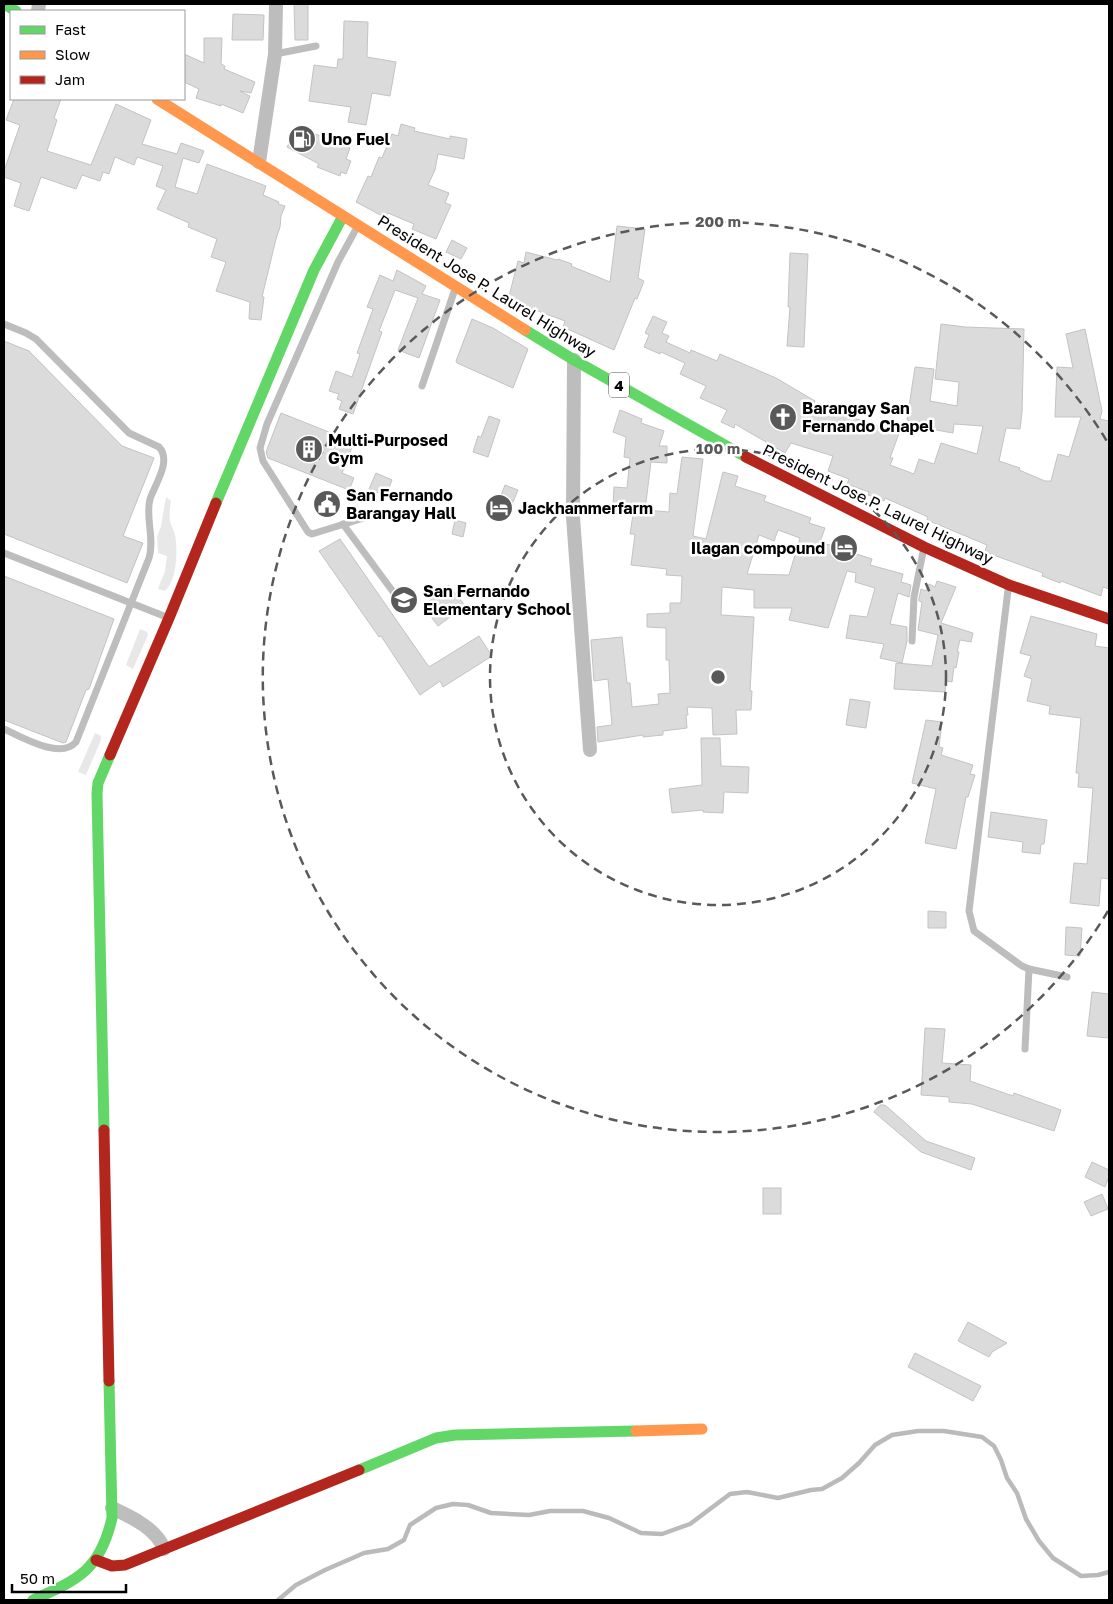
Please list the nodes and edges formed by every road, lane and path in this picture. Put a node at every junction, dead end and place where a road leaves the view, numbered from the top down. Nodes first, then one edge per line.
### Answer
1 (276, 4) edge
2 (316, 46) dead end
3 (275, 54) junction
4 (159, 100) edge
5 (259, 162) junction
6 (343, 216) junction
7 (358, 226) junction
8 (456, 287) junction
9 (4, 324) edge
10 (574, 360) junction
11 (422, 386) dead end
12 (367, 517) dead end
13 (344, 524) junction
14 (924, 547) junction
15 (4, 553) edge
16 (1009, 585) junction
17 (394, 593) dead end
18 (131, 603) junction
19 (169, 618) junction
20 (1109, 619) edge
21 (912, 641) dead end
22 (4, 729) edge
23 (590, 750) dead end
24 (1030, 969) junction
25 (1067, 977) dead end
26 (1024, 1049) dead end
27 (702, 1429) dead end
28 (112, 1508) junction
29 (164, 1549) junction
30 (96, 1560) junction
31 (33, 1600) edge

1 - 3 street
2 - 3 lane
3 - 5 street
4 - 5 main road, President Jose P. Laurel Highway / 4
5 - 6 main road, President Jose P. Laurel Highway / 4
6 - 7 main road, President Jose P. Laurel Highway / 4
6 - 19 main road
7 - 8 main road, President Jose P. Laurel Highway / 4
7 - 13 lane
8 - 10 main road, President Jose P. Laurel Highway / 4
8 - 11 lane
9 - 18 lane
10 - 14 main road, President Jose P. Laurel Highway / 4
10 - 23 street
12 - 13 lane
13 - 17 lane
14 - 16 main road, President Jose P. Laurel Highway / 4
14 - 21 lane
15 - 18 lane
16 - 20 main road, President Jose P. Laurel Highway / 4
16 - 24 lane
18 - 19 lane
18 - 22 lane
19 - 28 main road
24 - 25 lane
24 - 26 lane
27 - 29 main road
28 - 29 street
28 - 30 main road
29 - 30 main road
30 - 31 main road

